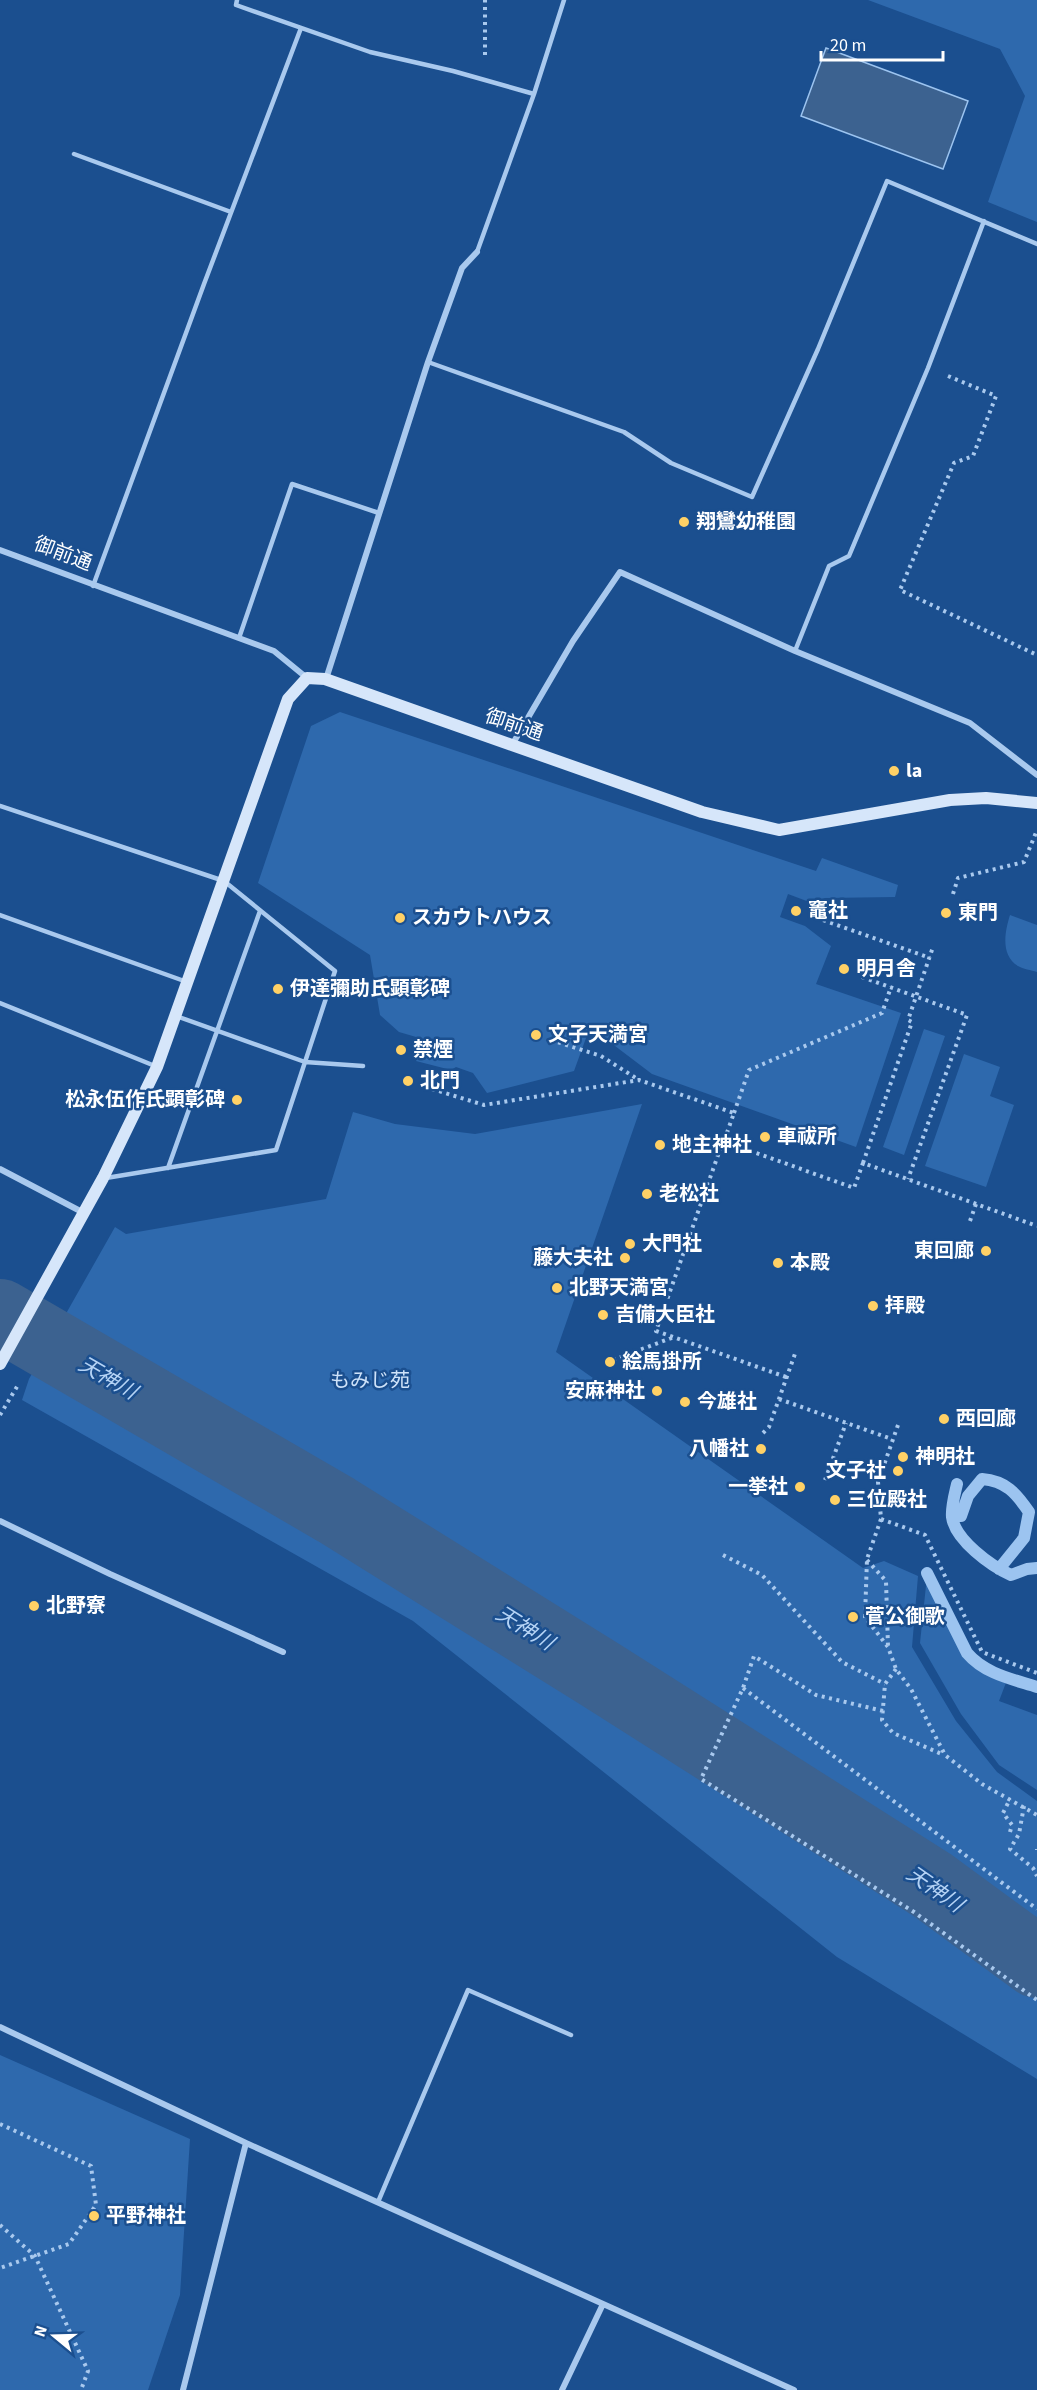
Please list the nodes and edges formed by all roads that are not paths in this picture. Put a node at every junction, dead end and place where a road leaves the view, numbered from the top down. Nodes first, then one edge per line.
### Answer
1 (237, 0) edge
2 (564, 0) edge
3 (301, 28) junction
4 (534, 94) junction
5 (74, 154) dead end
6 (231, 212) junction
7 (984, 221) junction
8 (1037, 244) edge
9 (477, 252) joint
10 (428, 362) junction
11 (379, 513) junction
12 (0, 550) edge
13 (93, 586) junction
14 (239, 638) junction
15 (795, 651) junction
16 (307, 678) junction
17 (325, 680) junction
18 (512, 745) junction
19 (1037, 775) edge
20 (1037, 803) edge
21 (0, 806) edge
22 (224, 881) junction
23 (260, 911) junction
24 (0, 915) edge
25 (188, 983) junction
26 (0, 1003) edge
27 (176, 1016) junction
28 (218, 1031) junction
29 (305, 1062) junction
30 (363, 1066) dead end
31 (157, 1067) junction
32 (168, 1168) junction
33 (0, 1169) edge
34 (103, 1178) junction
35 (84, 1214) junction
36 (2, 1360) edge
37 (0, 1521) edge
38 (284, 1652) dead end
39 (0, 2027) edge
40 (571, 2035) dead end
41 (246, 2143) junction
42 (378, 2202) junction
43 (603, 2304) junction
44 (183, 2390) edge
45 (562, 2390) edge
46 (794, 2390) edge

1 - 3 lane
2 - 4 lane
3 - 4 lane
3 - 6 lane
4 - 9 lane
5 - 6 lane
6 - 13 lane
7 - 8 lane
7 - 10 lane
7 - 15 lane
9 - 10 street
10 - 11 street
11 - 14 lane
11 - 17 street
12 - 13 street, 御前通
13 - 14 street, 御前通
14 - 16 street, 御前通
15 - 18 street
15 - 19 street
16 - 17 street, 御前通
16 - 22 street
17 - 18 street, 御前通
18 - 20 street, 御前通
21 - 22 lane
22 - 23 lane
22 - 25 street
23 - 28 lane
23 - 29 lane
24 - 25 lane
25 - 27 street
26 - 31 lane
27 - 28 lane
27 - 31 street
28 - 29 lane
28 - 32 lane
29 - 30 lane
29 - 32 lane
31 - 34 street
32 - 34 lane
33 - 35 street
34 - 35 street
35 - 36 street
37 - 38 street
39 - 41 street
40 - 42 lane
41 - 42 street
41 - 44 street
42 - 43 street
43 - 45 street
43 - 46 street

